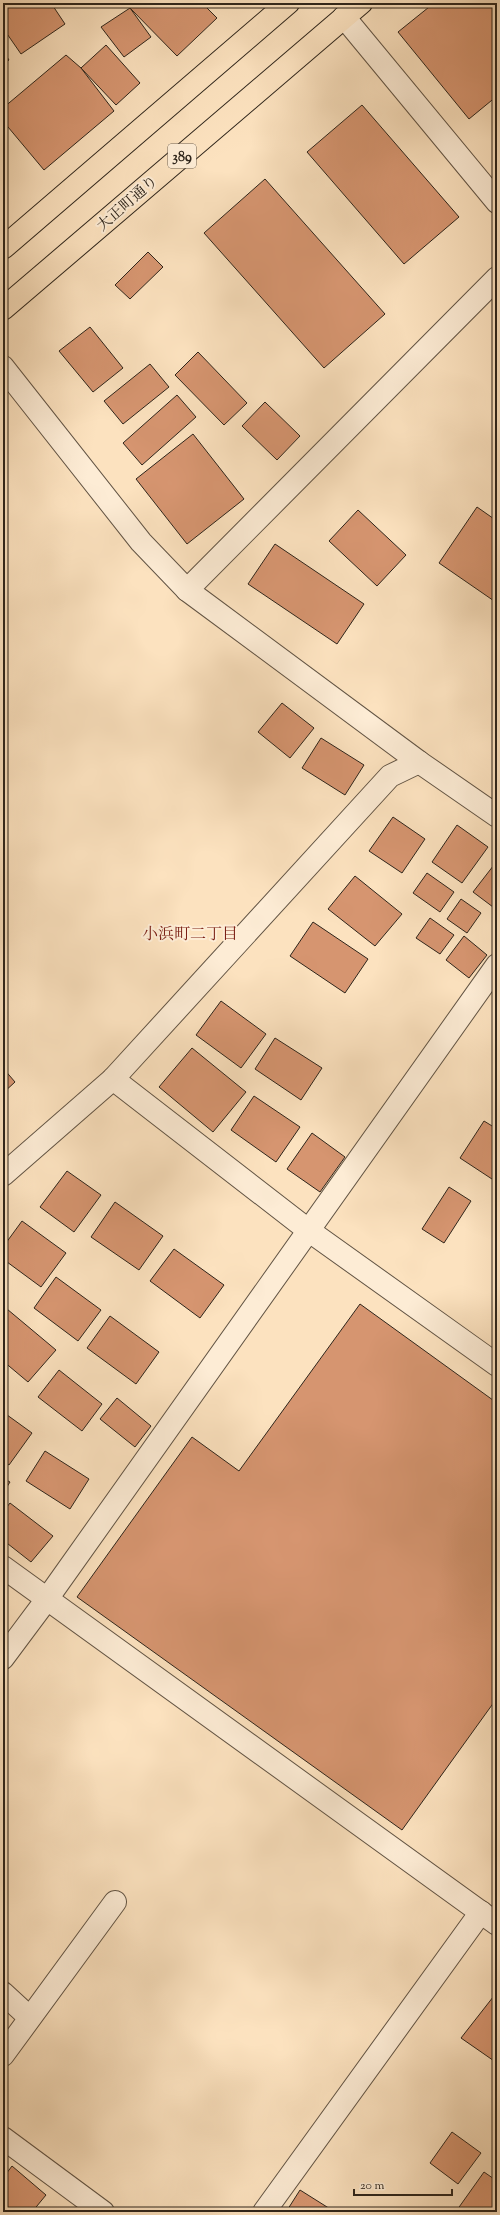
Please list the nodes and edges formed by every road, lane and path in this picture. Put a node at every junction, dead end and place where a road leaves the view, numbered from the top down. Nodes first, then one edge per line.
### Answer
1 (288, 3) edge
2 (361, 3) edge
3 (344, 17) junction
4 (497, 202) edge
5 (3, 248) edge
6 (497, 278) edge
7 (3, 309) edge
8 (3, 367) edge
9 (187, 590) junction
10 (419, 762) junction
11 (497, 816) edge
12 (497, 965) edge
13 (113, 1079) junction
14 (3, 1175) edge
15 (308, 1230) junction
16 (497, 1365) edge
17 (3, 1567) edge
18 (47, 1599) junction
19 (3, 1658) edge
20 (115, 1902) dead end
21 (489, 1918) edge
22 (3, 1993) edge
23 (29, 2017) junction
24 (3, 2055) edge
25 (3, 2138) edge
26 (103, 2212) edge
27 (264, 2212) edge

1 - 5 highway
2 - 3 highway, 大正町通り / 389
3 - 4 street
3 - 7 highway, 大正町通り / 389
6 - 9 street
8 - 9 street
9 - 10 street
10 - 11 street
10 - 13 street
12 - 15 street
13 - 14 street
13 - 15 street
15 - 16 street
15 - 18 street
17 - 18 street
18 - 19 street
18 - 21 street
20 - 23 street
21 - 27 street
22 - 23 street
23 - 24 street
25 - 26 street

